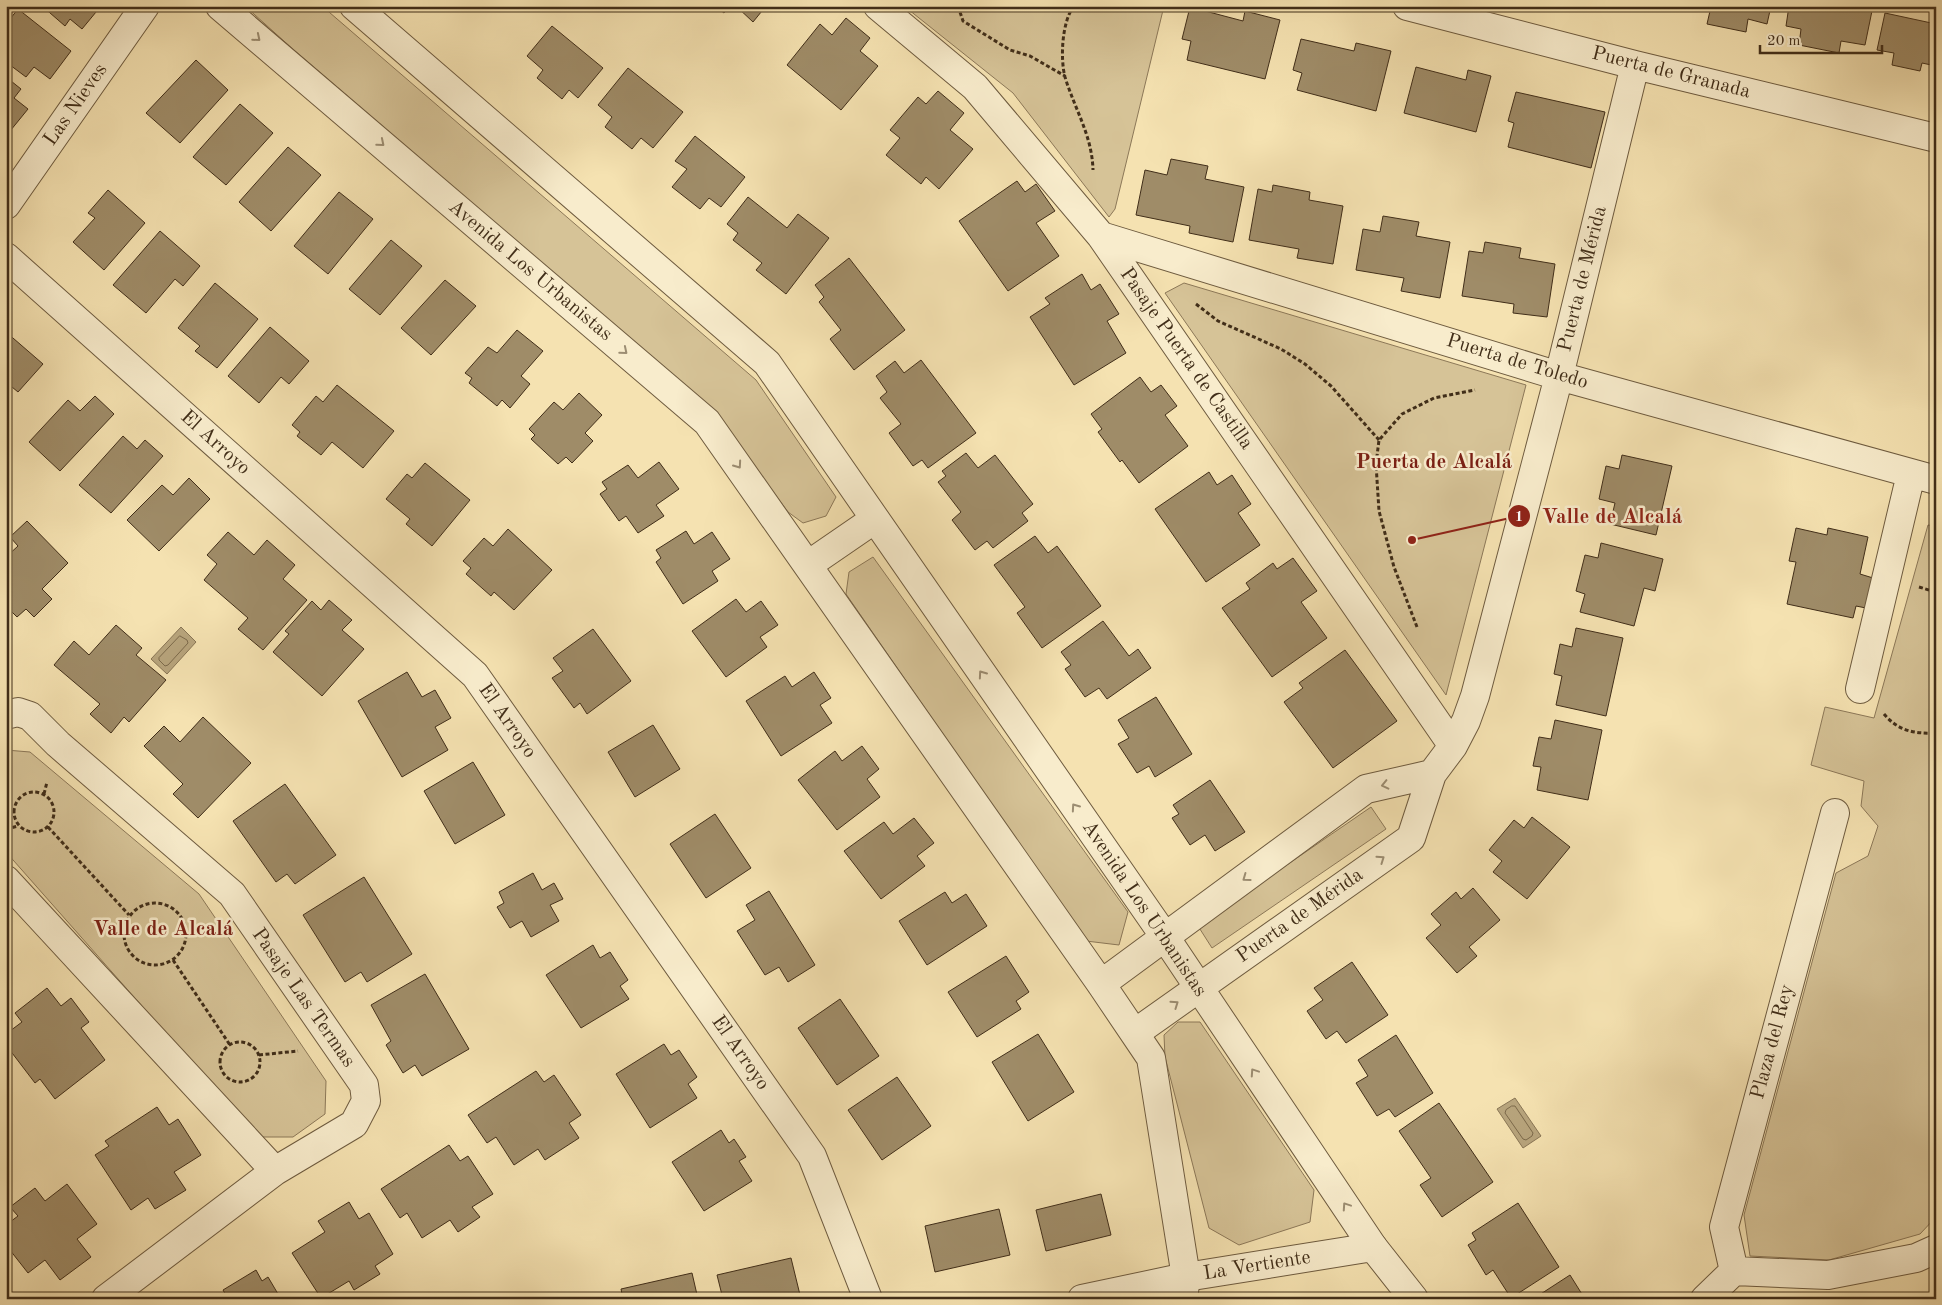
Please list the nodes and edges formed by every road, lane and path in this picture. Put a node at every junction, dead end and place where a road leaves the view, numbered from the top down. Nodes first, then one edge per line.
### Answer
1 (145, 6) edge
2 (220, 6) edge
3 (354, 6) edge
4 (878, 6) edge
5 (958, 6) edge
6 (1074, 6) edge
7 (1408, 6) edge
8 (1635, 65) junction
9 (1065, 76) junction
10 (1936, 138) edge
11 (1094, 180) dead end
12 (6, 205) edge
13 (1101, 236) junction
14 (6, 257) edge
15 (1190, 299) dead end
16 (1559, 376) junction
17 (1480, 389) dead end
18 (1379, 440) junction
19 (1924, 477) edge
20 (875, 518) junction
21 (808, 565) junction
22 (1936, 587) edge
23 (1932, 591) dead end
24 (1417, 629) dead end
25 (1860, 688) joint
26 (6, 715) edge
27 (1936, 733) edge
28 (1453, 746) junction
29 (1432, 774) junction
30 (1835, 813) dead end
31 (18, 826) junction
32 (48, 827) junction
33 (6, 828) edge
34 (6, 880) edge
35 (130, 915) junction
36 (1165, 937) junction
37 (173, 960) junction
38 (1101, 984) junction
39 (1198, 988) junction
40 (1135, 1032) junction
41 (230, 1046) junction
42 (275, 1171) junction
43 (1373, 1247) junction
44 (1936, 1249) edge
45 (1734, 1271) junction
46 (1184, 1288) edge
47 (106, 1299) edge
48 (868, 1299) edge
49 (1082, 1299) edge
50 (1414, 1299) edge
51 (1704, 1299) edge

1 - 12 street, Las Nieves
2 -> 21 street, Avenida Los Urbanistas
3 - 20 street, Avenida Los Urbanistas
4 - 13 street, Pasaje Puerta de Castilla
5 - 9 path
6 - 9 path
7 - 8 street, Puerta de Granada
8 - 10 street, Puerta de Granada
8 - 16 street, Puerta de Mérida
9 - 11 path
13 - 16 street, Puerta de Toledo
13 - 28 street, Pasaje Puerta de Castilla
14 - 48 street, El Arroyo
15 - 18 path
16 - 19 street, Puerta de Toledo
16 - 28 street, Puerta de Mérida
17 - 18 path
18 - 24 path
19 - 25 street
20 - 21 street
36 -> 20 street, Avenida Los Urbanistas
21 - 38 street, Avenida Los Urbanistas
22 - 23 path
25 - 27 path
26 - 42 street, Pasaje Las Termas
28 - 29 street, Puerta de Mérida
29 -> 36 street
39 -> 29 street, Puerta de Mérida
30 - 45 street, Plaza del Rey
31 - 32 path
31 - 32 path
31 - 33 path
32 - 35 path
34 - 42 street
35 - 37 path
35 - 37 path
36 - 38 street
36 - 39 street, Avenida Los Urbanistas
37 - 41 path
38 - 40 street, Avenida Los Urbanistas
40 -> 39 street, Puerta de Mérida
43 -> 39 street, Avenida Los Urbanistas
40 - 46 street, Avenida Los Urbanistas
41 - 41 path
42 - 47 street, Pasaje Las Termas
43 - 46 street, La Vertiente
43 - 50 street, Avenida Los Urbanistas
44 - 45 street
45 - 51 street
46 - 49 street, La Vertiente

